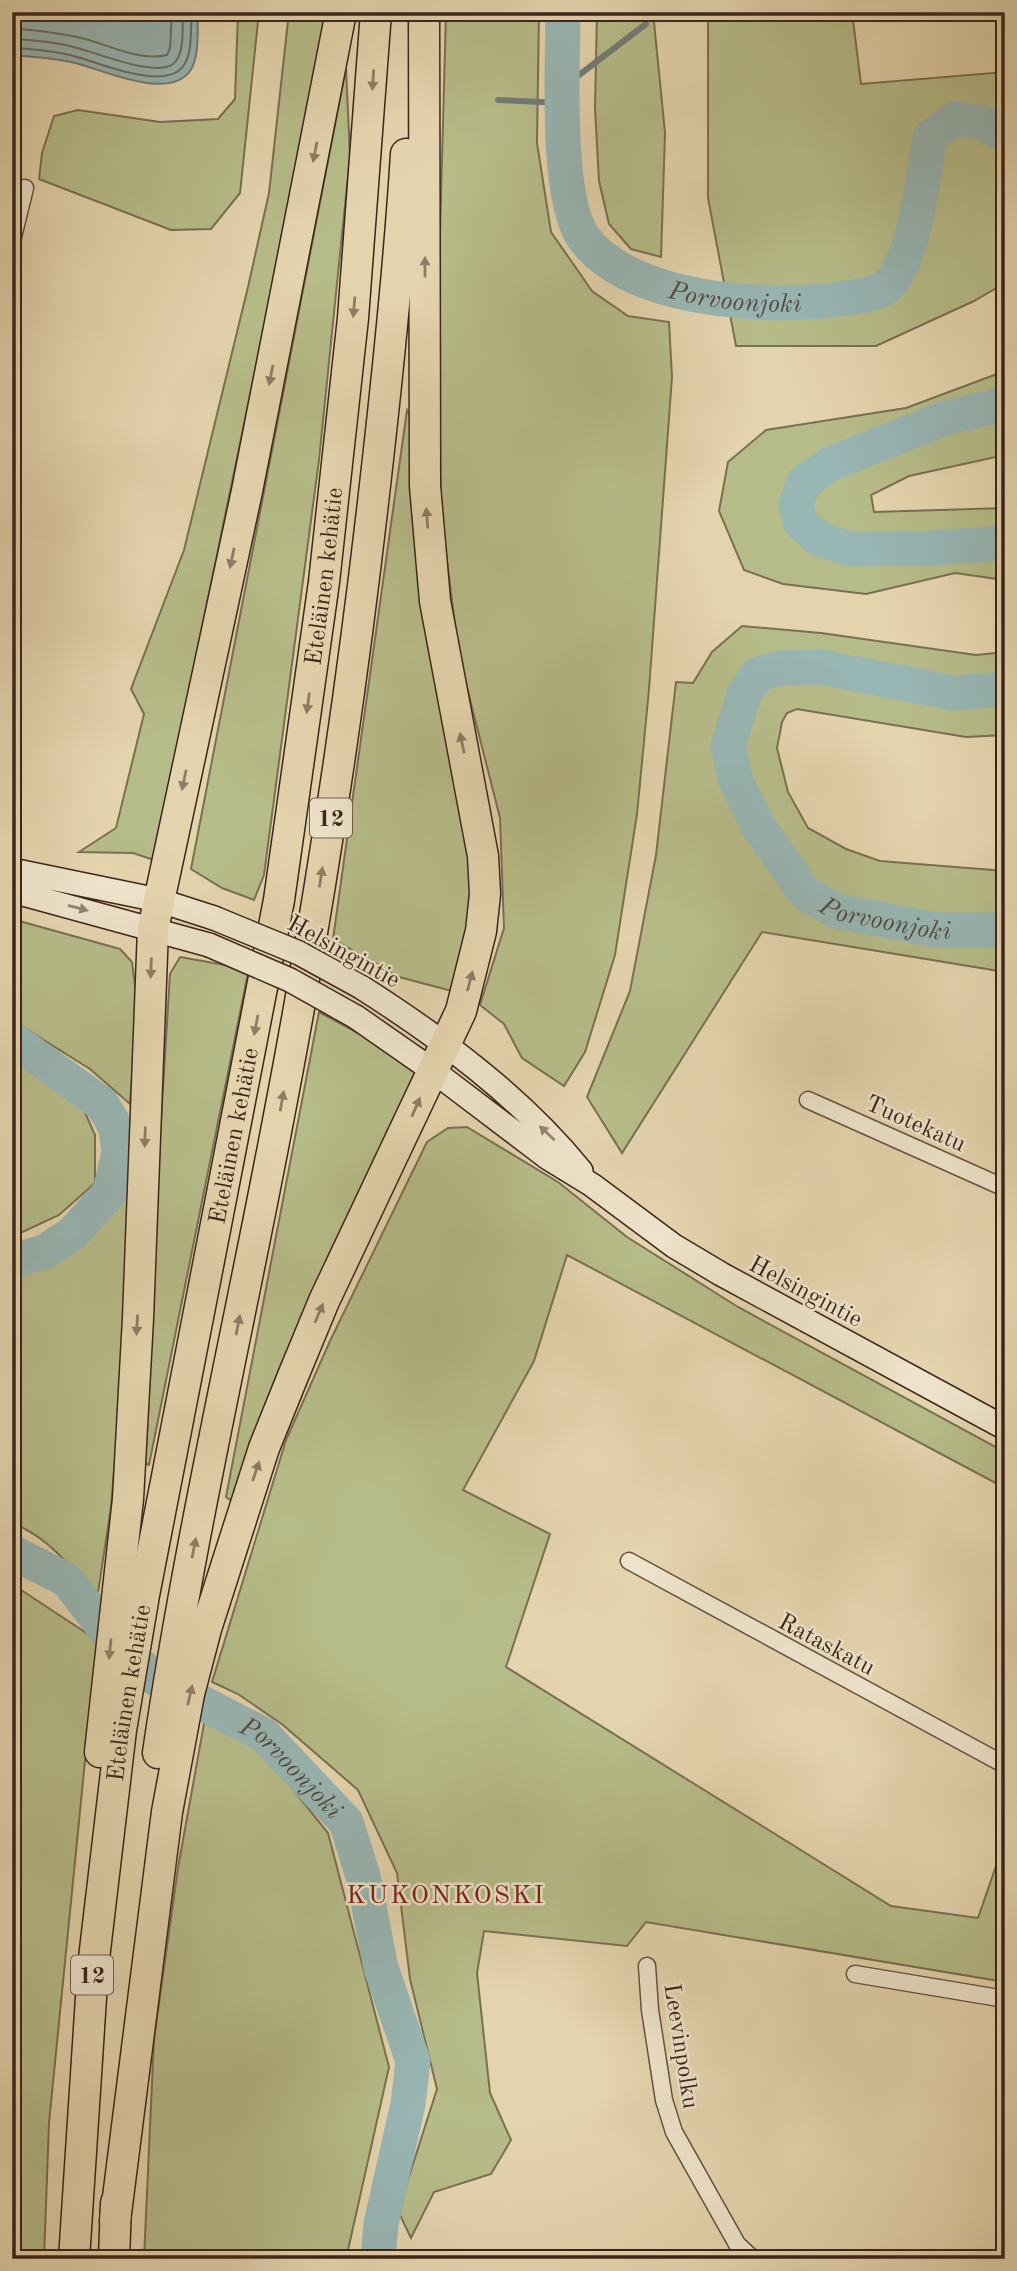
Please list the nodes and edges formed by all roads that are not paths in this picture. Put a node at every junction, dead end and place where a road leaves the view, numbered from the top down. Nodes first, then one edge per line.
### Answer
1 (341, 12) edge
2 (376, 12) edge
3 (415, 12) edge
4 (424, 12) edge
5 (25, 188) dead end
6 (12, 241) edge
7 (12, 870) edge
8 (12, 891) edge
9 (155, 914) junction
10 (438, 1057) junction
11 (808, 1100) dead end
12 (1005, 1188) edge
13 (1005, 1428) edge
14 (629, 1561) dead end
15 (194, 1622) junction
16 (112, 1725) junction
17 (1005, 1765) edge
18 (647, 1966) dead end
19 (855, 1975) dead end
20 (1005, 1999) edge
21 (74, 2259) edge
22 (114, 2259) edge
23 (752, 2259) edge

1 -> 9 highway
2 -> 16 highway, Eteläinen kehätie / 12
15 -> 3 highway, Eteläinen kehätie / 12
10 -> 4 highway
5 - 6 street
7 - 9 main road, Helsingintie
8 -> 9 main road, Helsingintie
9 - 10 main road, Helsingintie, bridge
9 - 10 main road, Helsingintie, bridge
9 -> 16 highway
10 - 13 main road, Helsingintie
15 -> 10 highway
11 - 12 street, Tuotekatu
14 - 17 street, Rataskatu
22 -> 15 highway, Eteläinen kehätie / 12
16 - 21 highway, Eteläinen kehätie / 12
18 - 23 street, Leevinpolku
19 - 20 street

